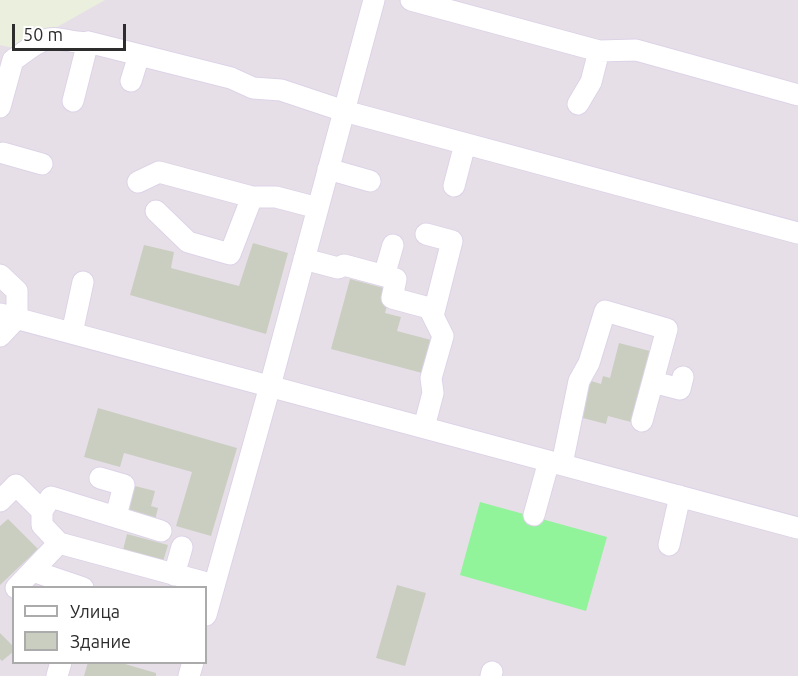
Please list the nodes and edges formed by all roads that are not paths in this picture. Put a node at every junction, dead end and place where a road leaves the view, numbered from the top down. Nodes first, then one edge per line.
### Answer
1 (374, 0) edge
2 (411, 0) edge
3 (462, 7) edge
4 (88, 42) junction
5 (608, 47) junction
6 (138, 55) junction
7 (131, 81) dead end
8 (798, 95) edge
9 (73, 101) dead end
10 (578, 104) dead end
11 (0, 107) edge
12 (344, 111) junction
13 (465, 144) junction
14 (1, 155) edge
15 (42, 164) dead end
16 (328, 169) junction
17 (370, 181) dead end
18 (138, 182) dead end
19 (454, 186) dead end
20 (252, 197) junction
21 (318, 208) junction
22 (156, 211) dead end
23 (798, 233) edge
24 (426, 234) dead end
25 (393, 245) dead end
26 (304, 259) junction
27 (0, 275) edge
28 (384, 276) junction
29 (83, 282) dead end
30 (9, 316) edge
31 (433, 316) junction
32 (72, 333) junction
33 (0, 336) edge
34 (683, 377) dead end
35 (653, 382) junction
36 (270, 386) junction
37 (642, 421) dead end
38 (424, 427) junction
39 (555, 463) junction
40 (100, 478) dead end
41 (680, 496) junction
42 (0, 501) edge
43 (42, 510) junction
44 (534, 515) dead end
45 (116, 516) junction
46 (798, 528) edge
47 (161, 531) dead end
48 (59, 543) junction
49 (669, 545) dead end
50 (182, 547) dead end
51 (33, 571) junction
52 (174, 575) junction
53 (214, 585) junction
54 (18, 586) edge
55 (77, 586) edge
56 (207, 611) edge

1 - 12 lane
2 - 3 lane
3 - 5 lane
4 - 6 lane
4 - 9 lane
4 - 11 lane
5 - 8 lane
5 - 10 lane
6 - 7 lane
6 - 12 lane
12 - 13 lane
12 - 16 lane
13 - 19 lane
13 - 23 lane
14 - 15 lane
16 - 17 lane
16 - 21 lane
18 - 20 lane
20 - 21 lane
20 - 22 lane
21 - 26 lane
24 - 31 lane
25 - 28 lane
26 - 28 lane
26 - 36 lane
27 - 30 lane
28 - 31 lane
29 - 32 lane
30 - 32 lane
30 - 33 lane
31 - 38 lane
32 - 36 lane
34 - 35 lane
35 - 37 lane
35 - 39 lane
36 - 38 lane
36 - 53 lane
38 - 39 lane
39 - 41 lane
39 - 44 lane
40 - 45 lane
41 - 46 lane
41 - 49 lane
42 - 43 lane
43 - 45 lane
43 - 48 lane
45 - 47 lane
48 - 51 lane
48 - 52 lane
50 - 52 lane
51 - 54 lane
51 - 55 lane
52 - 53 lane
53 - 56 lane

